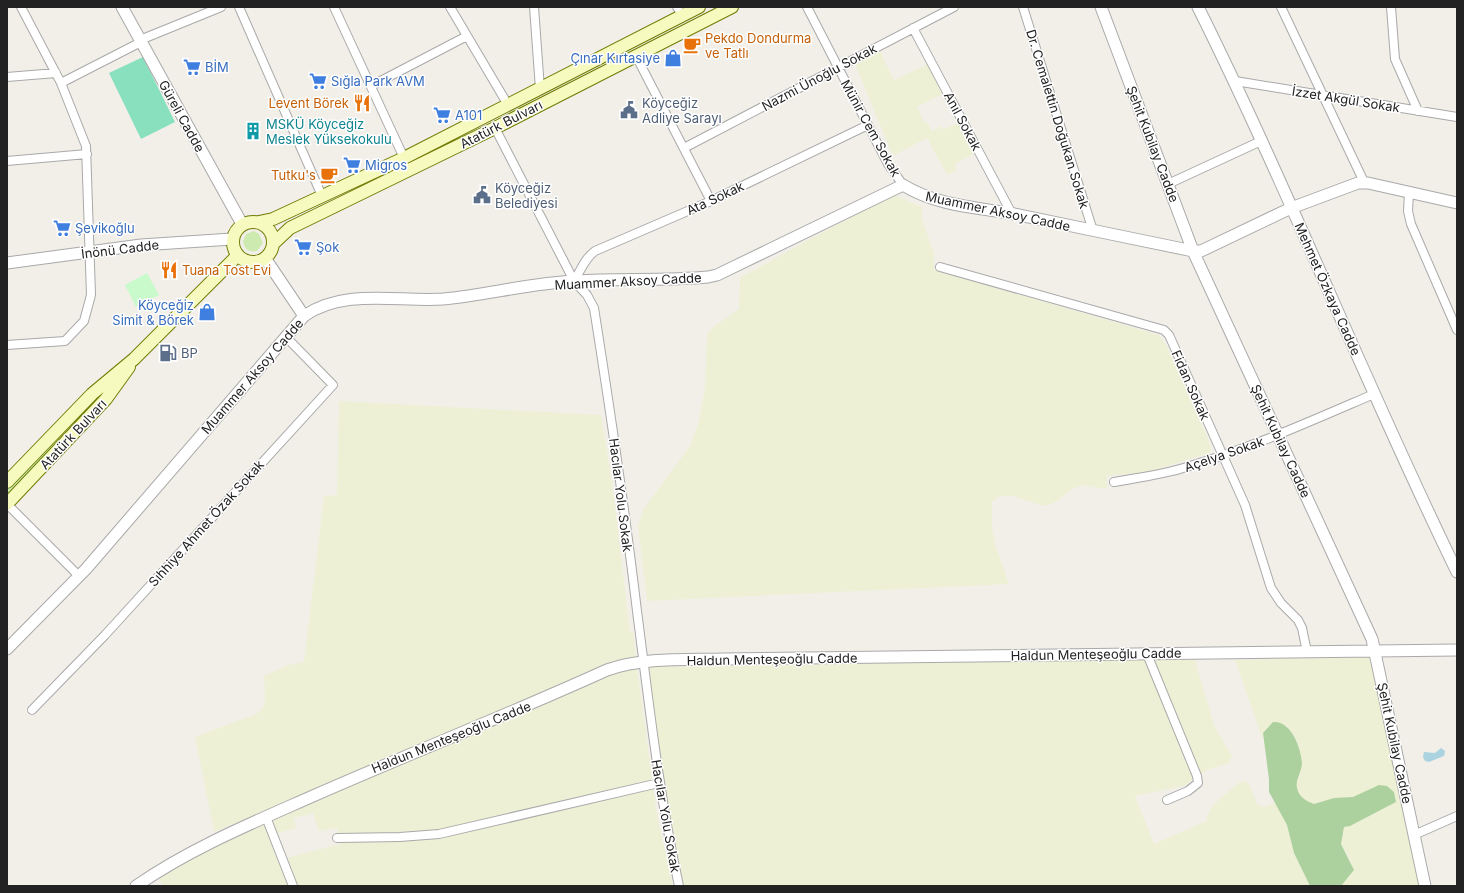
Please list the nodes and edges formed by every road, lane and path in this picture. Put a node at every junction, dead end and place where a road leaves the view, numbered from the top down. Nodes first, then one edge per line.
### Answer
1 (21, 7) edge
2 (122, 7) edge
3 (221, 7) edge
4 (239, 7) edge
5 (334, 7) edge
6 (450, 7) edge
7 (534, 7) edge
8 (699, 7) edge
9 (732, 7) edge
10 (807, 7) edge
11 (954, 7) edge
12 (1023, 7) edge
13 (1101, 7) edge
14 (1198, 7) edge
15 (1281, 7) edge
16 (1391, 7) edge
17 (680, 11) edge
18 (913, 28) junction
19 (467, 36) junction
20 (140, 41) junction
21 (636, 56) junction
22 (838, 68) junction
23 (56, 73) junction
24 (7, 77) edge
25 (1235, 82) junction
26 (61, 83) junction
27 (371, 86) junction
28 (540, 89) junction
29 (1324, 96) junction
30 (508, 105) junction
31 (1418, 111) junction
32 (1457, 117) edge
33 (868, 125) junction
34 (495, 128) junction
35 (1261, 141) junction
36 (684, 148) junction
37 (87, 154) junction
38 (404, 158) junction
39 (7, 161) edge
40 (1364, 182) junction
41 (1168, 184) junction
42 (903, 185) junction
43 (1409, 193) junction
44 (322, 196) junction
45 (711, 201) junction
46 (1457, 203) edge
47 (1291, 208) junction
48 (1012, 214) junction
49 (259, 222) junction
50 (242, 224) junction
51 (1092, 231) junction
52 (232, 239) junction
53 (273, 244) junction
54 (1193, 251) junction
55 (91, 252) junction
56 (238, 255) junction
57 (265, 258) junction
58 (7, 263) edge
59 (940, 267) dead end
60 (574, 281) junction
61 (304, 316) junction
62 (1457, 330) edge
63 (285, 336) junction
64 (7, 345) edge
65 (134, 359) junction
66 (1374, 394) junction
67 (1278, 435) junction
68 (1223, 456) junction
69 (7, 482) edge
70 (1114, 482) dead end
71 (7, 504) edge
72 (1456, 567) edge
73 (79, 576) junction
74 (7, 649) edge
75 (1457, 650) edge
76 (1307, 652) junction
77 (1375, 652) junction
78 (1147, 654) junction
79 (643, 662) junction
80 (32, 710) dead end
81 (659, 783) junction
82 (1167, 800) dead end
83 (266, 816) junction
84 (1457, 816) edge
85 (1414, 835) junction
86 (337, 838) dead end
87 (136, 886) edge
88 (293, 886) edge
89 (679, 886) edge
90 (1425, 886) edge

1 - 23 street
2 - 20 street, Güreli Cadde
3 - 20 street
4 - 44 street
5 - 27 street
6 - 19 street
7 - 28 street
8 - 17 main road, Atatürk Bulvarı
9 - 21 main road, Atatürk Bulvarı
10 - 22 street, Münir Cem Sokak
11 - 18 street, Nazmi Ünoğlu Sokak
12 - 51 street, Dr. Cemalettin Doğukan Sokak
13 - 41 street, Şehit Kubilay Cadde
14 - 25 street, Mehmet Özkaya Cadde
15 - 29 street
16 - 31 street
17 - 28 main road, Atatürk Bulvarı
18 - 22 street, Nazmi Ünoğlu Sokak
18 - 48 street, Anıl Sokak
19 - 27 street
19 - 30 street
20 - 26 street
20 - 50 street, Güreli Cadde
21 - 34 main road, Atatürk Bulvarı
21 - 36 street
22 - 33 street, Münir Cem Sokak
22 - 36 street, Nazmi Ünoğlu Sokak
23 - 24 street
23 - 26 street
25 - 29 street, İzzet Akgül Sokak
25 - 35 street, Mehmet Özkaya Cadde
26 - 37 street
27 - 38 street
28 - 30 main road, Atatürk Bulvarı
29 - 31 street, İzzet Akgül Sokak
29 - 40 street
30 - 38 main road, Atatürk Bulvarı
31 - 32 street, İzzet Akgül Sokak
33 - 42 street, Münir Cem Sokak
33 - 45 street, Ata Sokak
34 - 53 main road, Atatürk Bulvarı
34 - 60 street, Hacılar Yolu Sokak
35 - 41 street
35 - 47 street, Mehmet Özkaya Cadde
36 - 45 street
37 - 39 street
37 - 55 street
38 - 44 main road, Atatürk Bulvarı
40 - 43 street
40 - 47 street, Muammer Aksoy Cadde
41 - 54 street, Şehit Kubilay Cadde
42 - 48 street, Muammer Aksoy Cadde
42 - 60 street, Muammer Aksoy Cadde
43 - 46 street
43 - 62 street
44 - 49 main road, Atatürk Bulvarı
45 - 60 street, Ata Sokak
47 - 54 street, Muammer Aksoy Cadde
47 - 66 street, Mehmet Özkaya Cadde
48 - 51 street, Muammer Aksoy Cadde
49 - 50 main road
49 - 53 main road
50 - 52 main road
51 - 54 street, Muammer Aksoy Cadde
52 - 55 street, İnönü Cadde
52 - 56 main road
53 - 57 main road
54 - 67 street, Şehit Kubilay Cadde
55 - 58 street, İnönü Cadde
55 - 64 street
56 - 57 main road
56 - 65 main road, Atatürk Bulvarı
57 - 61 street
59 - 68 street, Fidan Sokak
60 - 61 street, Muammer Aksoy Cadde
60 - 79 street, Hacılar Yolu Sokak
61 - 63 street, Muammer Aksoy Cadde
63 - 73 street, Muammer Aksoy Cadde
63 - 80 street, Sıhhiye Ahmet Özak Sokak
65 - 69 main road, Atatürk Bulvarı
65 - 71 main road, Atatürk Bulvarı
66 - 67 street, Açelya Sokak
66 - 72 street, Mehmet Özkaya Cadde
67 - 68 street, Açelya Sokak
67 - 77 street, Şehit Kubilay Cadde
68 - 70 street, Açelya Sokak
68 - 76 street, Fidan Sokak
71 - 73 street
73 - 74 street, Muammer Aksoy Cadde
75 - 77 street, Haldun Menteşeoğlu Cadde
76 - 77 street, Haldun Menteşeoğlu Cadde
76 - 78 street, Haldun Menteşeoğlu Cadde
77 - 85 street, Şehit Kubilay Cadde
78 - 79 street, Haldun Menteşeoğlu Cadde
78 - 82 street
79 - 81 street, Hacılar Yolu Sokak
79 - 83 street, Haldun Menteşeoğlu Cadde
81 - 86 street
81 - 89 street, Hacılar Yolu Sokak
83 - 87 street, Haldun Menteşeoğlu Cadde
83 - 88 street
84 - 85 street
85 - 90 street, Şehit Kubilay Cadde

